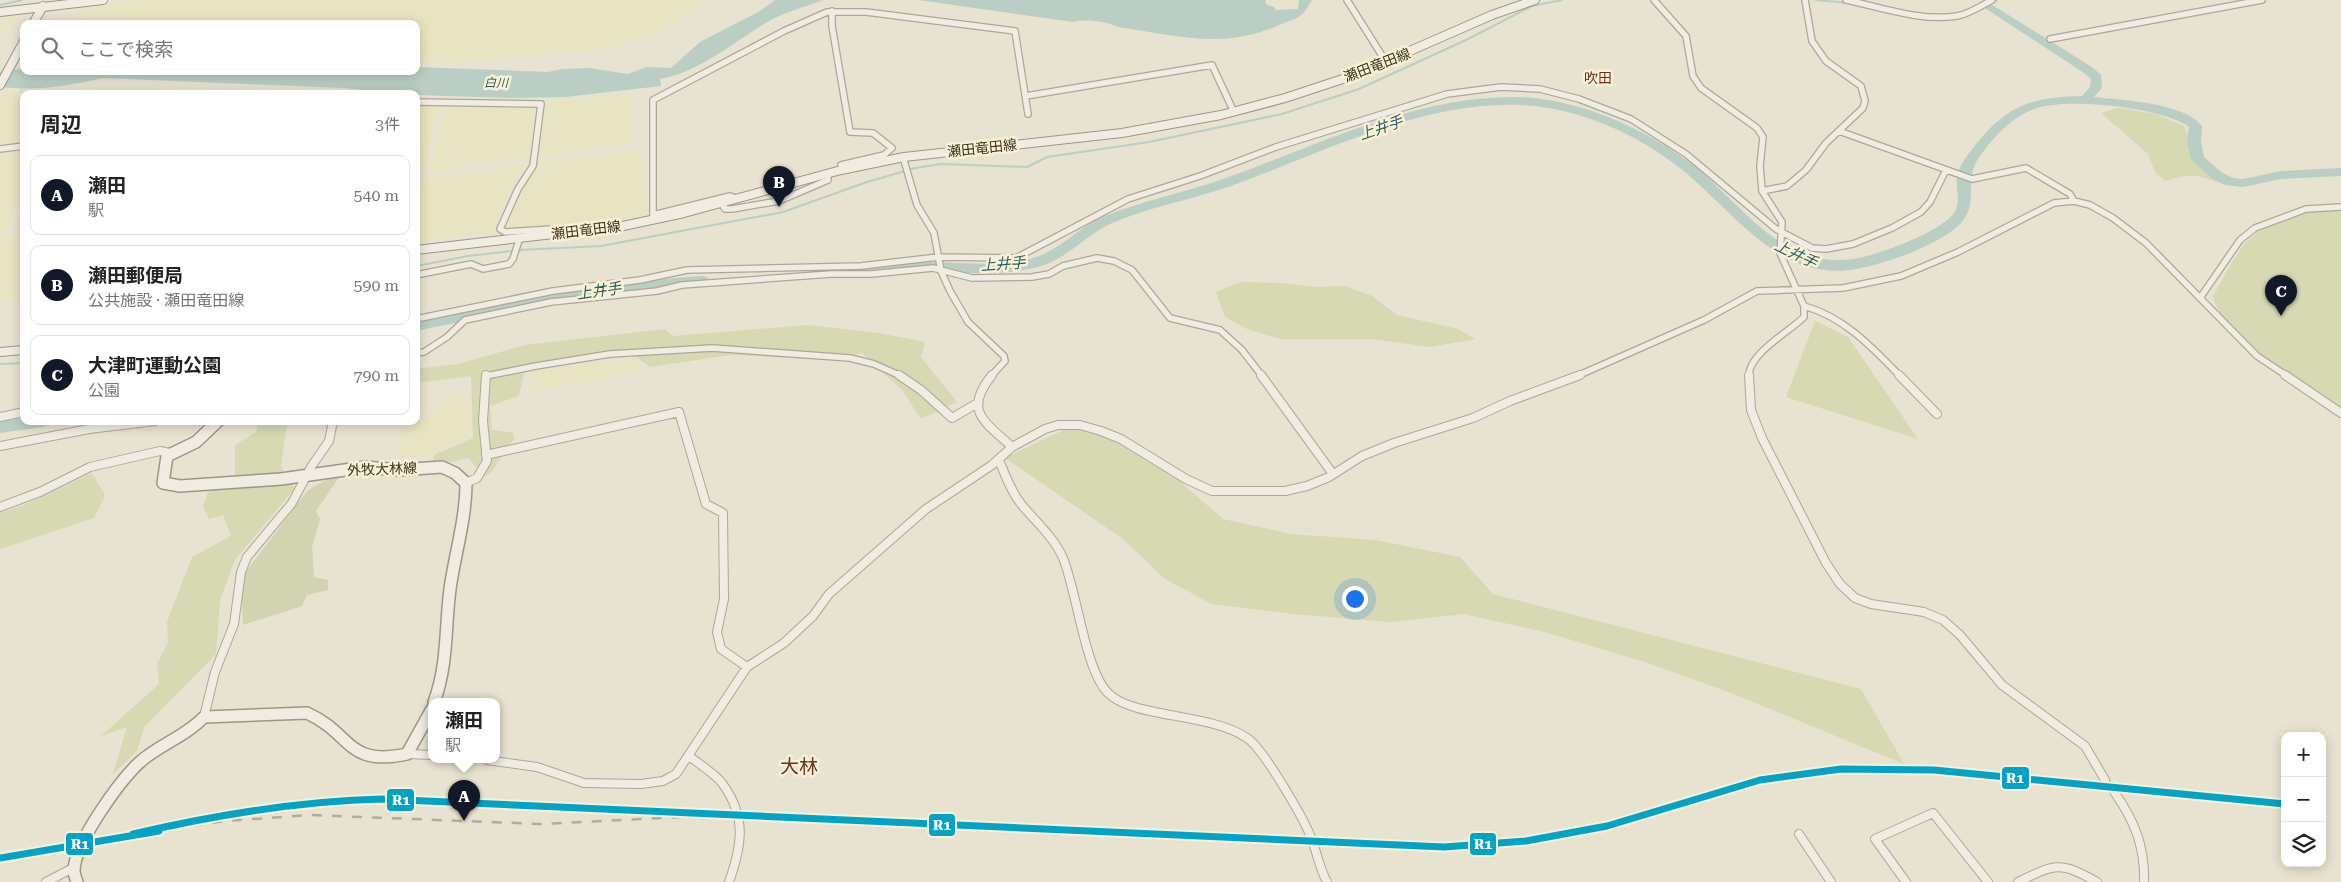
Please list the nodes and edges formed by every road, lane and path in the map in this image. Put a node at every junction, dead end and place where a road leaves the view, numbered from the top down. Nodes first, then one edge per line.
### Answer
1 (103, 0) edge
2 (1347, 0) edge
3 (1535, 0) edge
4 (1654, 0) edge
5 (1805, 0) edge
6 (1846, 0) edge
7 (1992, 0) edge
8 (2262, 0) edge
9 (1517, 2) edge
10 (43, 6) junction
11 (832, 11) junction
12 (0, 12) edge
13 (35, 20) edge
14 (2050, 39) dead end
15 (20, 48) edge
16 (1386, 62) junction
17 (0, 85) edge
18 (1026, 96) junction
19 (420, 102) edge
20 (1234, 112) junction
21 (1028, 114) dead end
22 (1839, 131) junction
23 (20, 146) edge
24 (0, 149) edge
25 (903, 157) junction
26 (842, 170) junction
27 (1946, 170) junction
28 (827, 174) junction
29 (1762, 191) junction
30 (739, 199) junction
31 (2074, 201) junction
32 (722, 204) junction
33 (2341, 207) edge
34 (1782, 233) junction
35 (554, 234) junction
36 (520, 237) junction
37 (420, 250) edge
38 (938, 258) junction
39 (941, 270) junction
40 (420, 274) edge
41 (1796, 289) junction
42 (2200, 298) junction
43 (1804, 306) junction
44 (420, 319) edge
45 (20, 350) edge
46 (0, 352) edge
47 (420, 352) edge
48 (976, 404) junction
49 (20, 413) edge
50 (2341, 413) edge
51 (1937, 414) dead end
52 (0, 417) edge
53 (118, 425) edge
54 (214, 425) edge
55 (332, 425) edge
56 (0, 446) edge
57 (1012, 447) junction
58 (170, 453) junction
59 (486, 455) junction
60 (999, 460) junction
61 (1333, 474) junction
62 (308, 476) junction
63 (466, 483) junction
64 (0, 507) edge
65 (747, 667) junction
66 (435, 698) edge
67 (428, 716) edge
68 (204, 717) junction
69 (406, 754) junction
70 (428, 755) edge
71 (689, 756) junction
72 (500, 762) edge
73 (2105, 780) tunnel mouth
74 (2115, 793) tunnel mouth
75 (1799, 834) dead end
76 (73, 868) junction
77 (46, 882) edge
78 (77, 882) edge
79 (729, 882) edge
80 (1327, 882) edge
81 (1831, 882) edge
82 (1906, 882) edge
83 (1988, 882) edge
84 (2018, 882) edge
85 (2097, 882) edge
86 (2144, 882) edge

1 - 10 main road
2 - 16 street
3 - 9 main road, 瀬田竜田線
4 - 29 street
5 - 22 street
6 - 7 street
8 - 14 street
9 - 16 main road, 瀬田竜田線
10 - 12 main road
10 - 13 main road
11 - 18 street
11 - 26 street
11 - 30 street
15 - 17 main road
16 - 20 main road, 瀬田竜田線
18 - 20 street
18 - 21 street
19 - 35 street
20 - 25 main road, 瀬田竜田線
22 - 27 street
22 - 29 street
23 - 24 street
25 - 26 main road, 瀬田竜田線
25 - 38 street
26 - 28 main road, 瀬田竜田線
27 - 31 street
27 - 34 street
28 - 30 main road, 瀬田竜田線
28 - 32 street
29 - 34 street
30 - 32 main road, 瀬田竜田線
31 - 41 street
31 - 42 street
32 - 35 main road, 瀬田竜田線
33 - 42 street
34 - 38 street
34 - 41 street
35 - 36 main road, 瀬田竜田線
36 - 37 main road, 瀬田竜田線
36 - 40 street
38 - 39 street
38 - 44 street
39 - 47 street
39 - 48 street
39 - 61 street
41 - 43 street
41 - 61 street
42 - 50 street
43 - 51 street
43 - 73 street
45 - 46 main road
48 - 57 street
48 - 59 street
49 - 52 street
53 - 56 street
54 - 58 main road
55 - 62 street
57 - 60 street
57 - 61 street
58 - 62 main road, 外牧大林線
58 - 64 street
59 - 63 street
59 - 65 street
60 - 65 street
60 - 80 street
62 - 63 main road, 外牧大林線
62 - 68 street
63 - 66 main road
65 - 71 street
67 - 69 main road
68 - 69 main road
68 - 76 main road
69 - 70 street
71 - 72 street
71 - 79 street
74 - 86 street
75 - 81 street
76 - 77 street
76 - 78 main road
82 - 83 street
84 - 85 street

